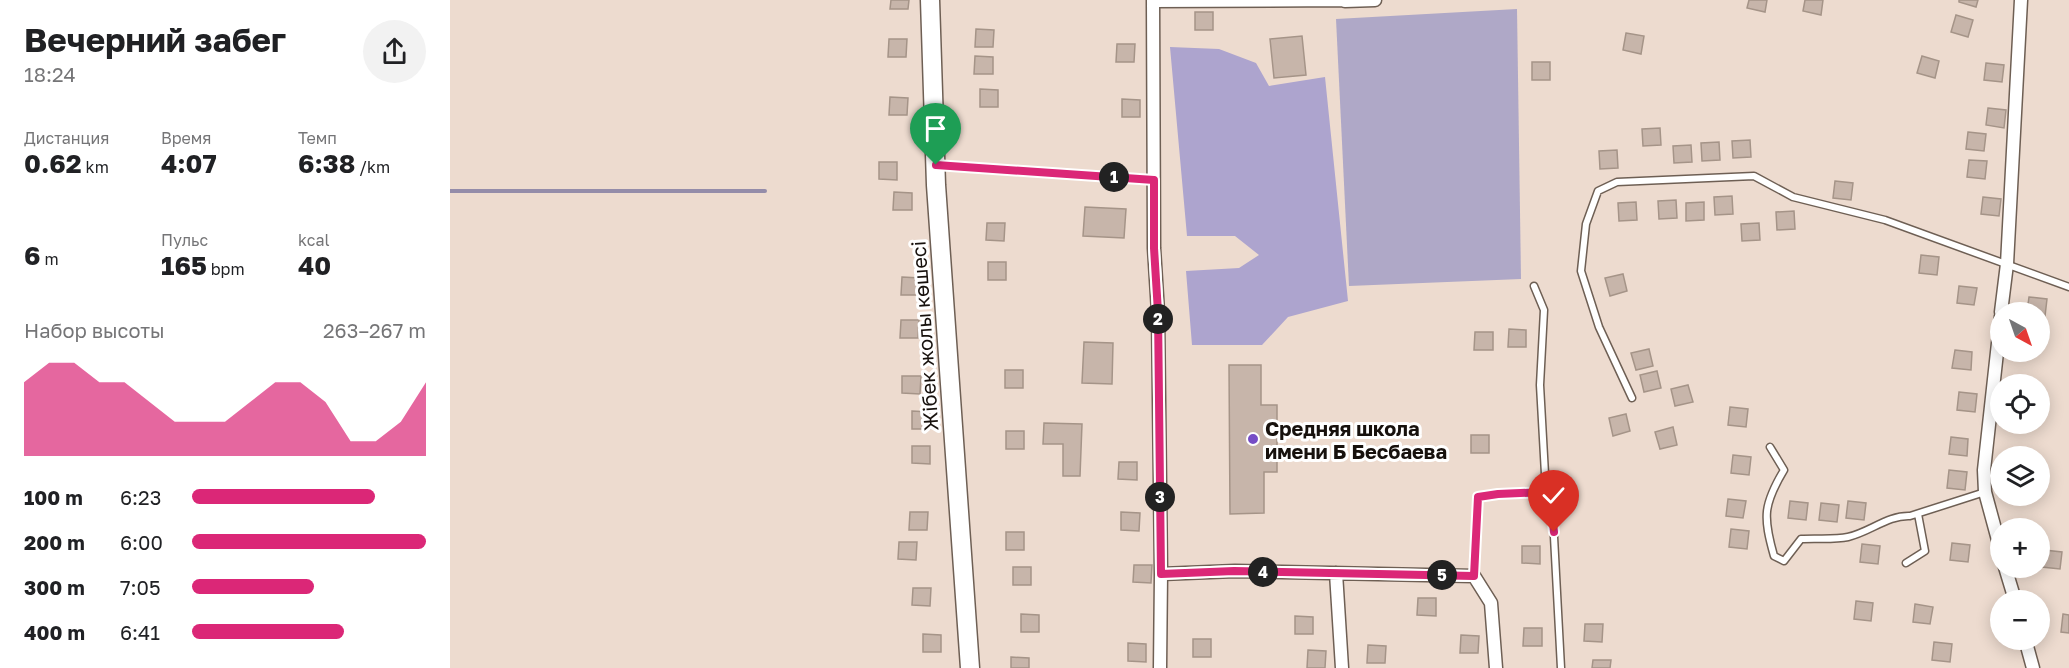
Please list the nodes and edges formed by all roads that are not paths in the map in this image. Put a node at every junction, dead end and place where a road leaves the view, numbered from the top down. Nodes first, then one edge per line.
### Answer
1 (930, 0) edge
2 (1345, 0) edge
3 (1375, 0) edge
4 (2021, 0) edge
5 (1153, 1) edge
6 (936, 165) junction
7 (1154, 180) junction
8 (2007, 264) junction
9 (1534, 286) dead end
10 (2069, 287) edge
11 (2002, 302) edge
12 (1996, 362) edge
13 (1632, 398) dead end
14 (1770, 447) dead end
15 (1546, 492) junction
16 (1985, 492) junction
17 (1918, 514) junction
18 (1992, 518) edge
19 (1906, 563) dead end
20 (1336, 573) junction
21 (1161, 574) junction
22 (1474, 576) junction
23 (2028, 650) edge
24 (970, 668) edge
25 (1160, 668) edge
26 (1342, 668) edge
27 (1496, 668) edge
28 (1560, 668) edge
29 (2033, 668) edge

1 - 6 street, Жібек жолы көшесі
2 - 3 street
2 - 5 street
4 - 8 street
5 - 7 street
6 - 7 lane
6 - 24 street, Жібек жолы көшесі
7 - 21 street
8 - 10 lane
8 - 11 street
8 - 13 lane
9 - 15 lane
12 - 16 street
14 - 17 lane
15 - 22 lane
15 - 28 lane
16 - 17 lane
16 - 18 street
17 - 19 lane
20 - 21 street
20 - 22 street
20 - 26 street
21 - 25 street
22 - 27 street
23 - 29 street

